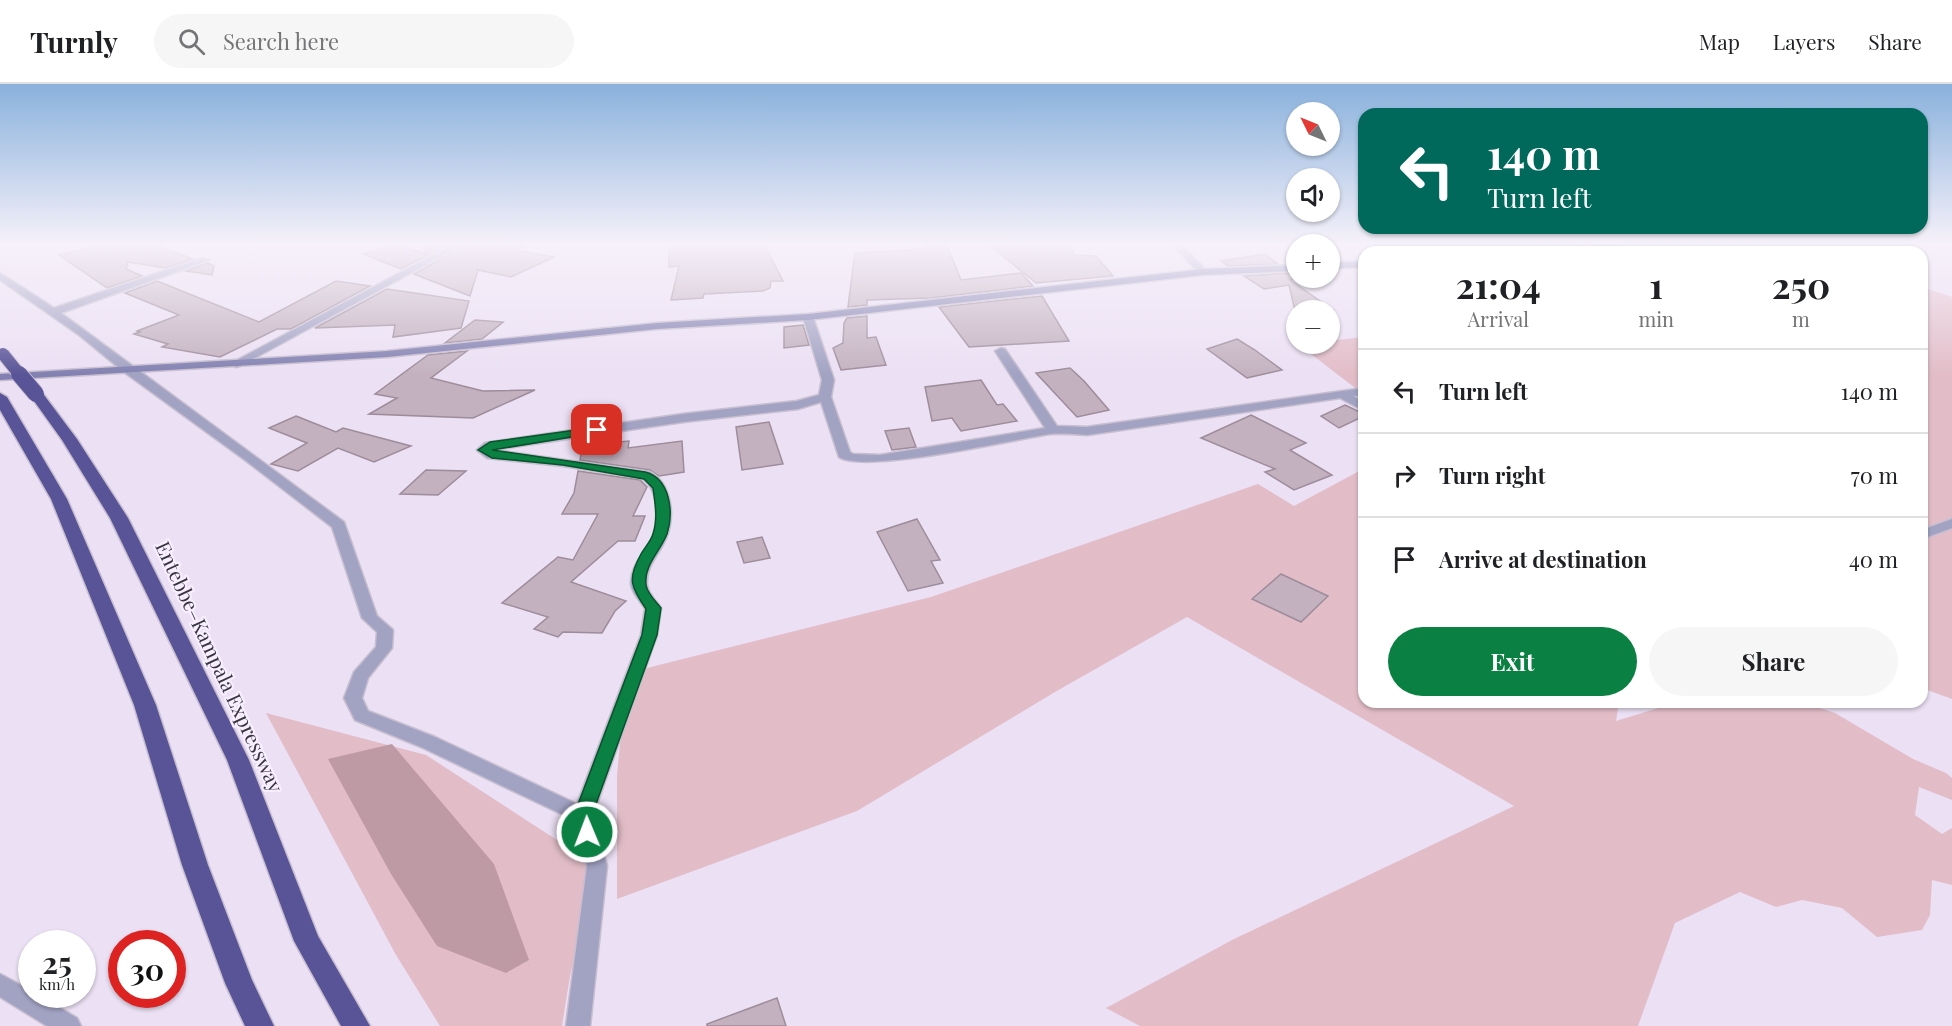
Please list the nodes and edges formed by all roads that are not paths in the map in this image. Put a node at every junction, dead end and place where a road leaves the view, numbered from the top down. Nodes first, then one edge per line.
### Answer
1 (16, 287) edge
2 (126, 287) edge
3 (380, 287) edge
4 (1072, 287) edge
5 (53, 312) junction
6 (808, 317) junction
7 (1001, 351) dead end
8 (1, 352) edge
9 (236, 364) junction
10 (128, 370) junction
11 (0, 377) edge
12 (1358, 392) edge
13 (1341, 394) junction
14 (0, 398) edge
15 (825, 398) junction
16 (1358, 404) edge
17 (1053, 430) junction
18 (1952, 523) edge
19 (1928, 533) edge
20 (583, 815) junction
21 (0, 985) edge
22 (69, 1026) edge
23 (260, 1026) edge
24 (356, 1026) edge
25 (578, 1026) edge

1 - 5 street
2 - 5 street
3 - 9 street
4 - 6 street
5 - 10 street
6 - 9 street
6 - 15 street
7 - 17 street
8 - 24 highway, Entebbe–Kampala Expressway, bridge
9 - 10 street
10 - 11 street
10 - 20 street
12 - 13 street
13 - 16 street
13 - 17 street
14 - 23 highway
15 - 17 street
15 - 20 street
18 - 19 street
20 - 25 street
21 - 22 street

